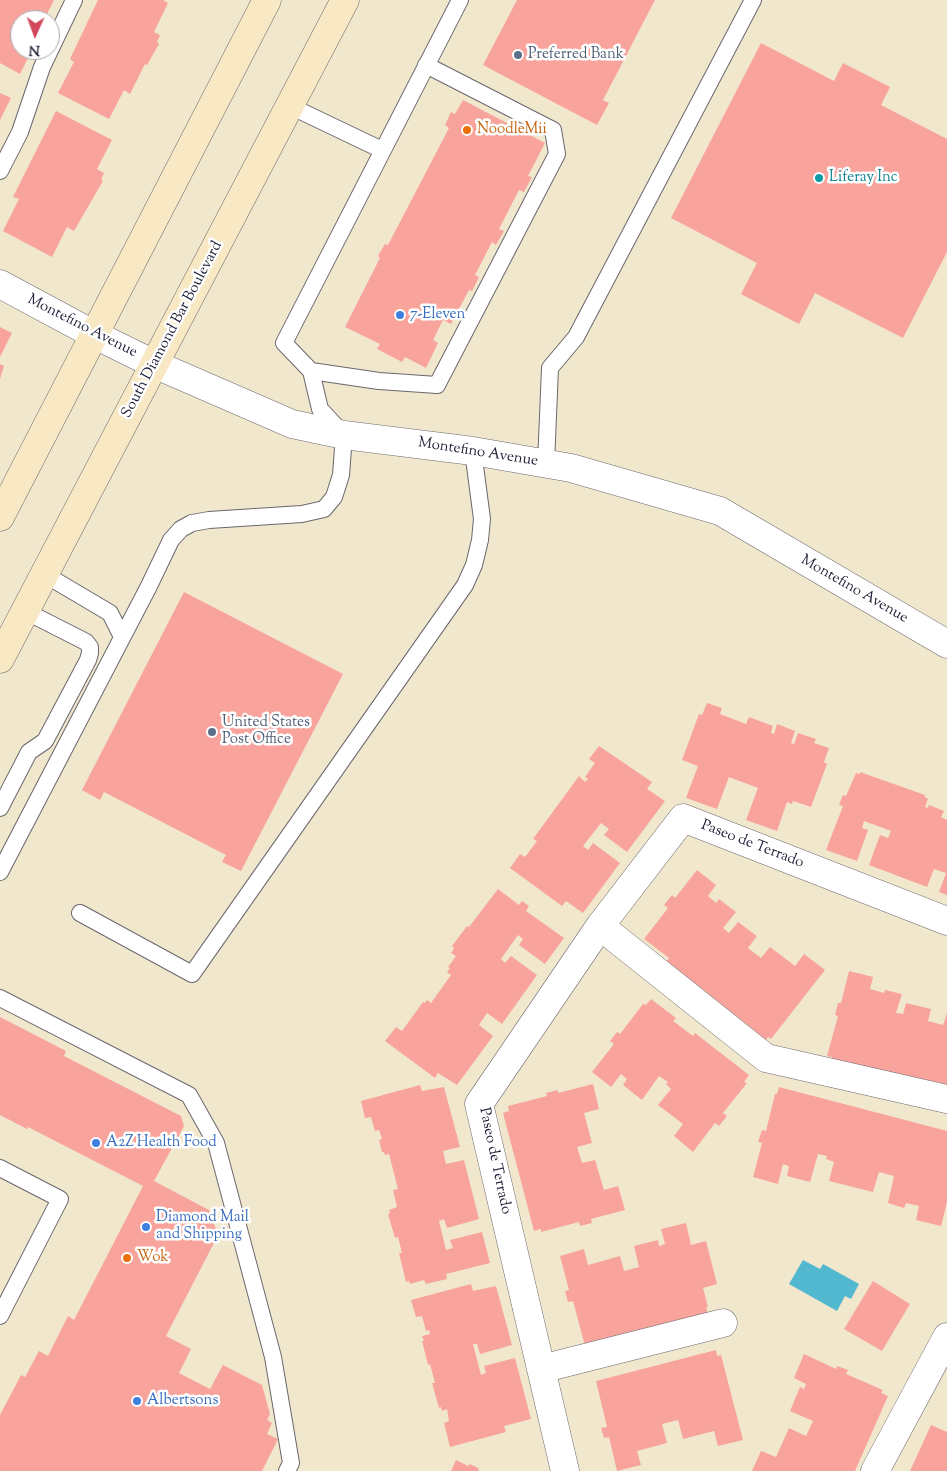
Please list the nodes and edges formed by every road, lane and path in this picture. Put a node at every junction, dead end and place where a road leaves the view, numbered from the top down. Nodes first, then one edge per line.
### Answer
1 (74, 0) edge
2 (267, 0) edge
3 (345, 0) edge
4 (460, 0) edge
5 (753, 0) edge
6 (426, 65) junction
7 (290, 106) junction
8 (382, 150) junction
9 (0, 171) edge
10 (0, 284) edge
11 (93, 334) junction
12 (154, 364) junction
13 (311, 371) junction
14 (344, 435) junction
15 (473, 450) junction
16 (546, 464) junction
17 (0, 517) edge
18 (44, 574) junction
19 (25, 611) junction
20 (122, 637) junction
21 (947, 644) edge
22 (0, 659) edge
23 (0, 808) edge
24 (0, 872) edge
25 (80, 913) dead end
26 (947, 921) edge
27 (600, 926) junction
28 (0, 998) edge
29 (947, 1099) edge
30 (0, 1168) edge
31 (0, 1316) edge
32 (723, 1323) dead end
33 (944, 1349) edge
34 (541, 1369) junction
35 (287, 1471) edge
36 (565, 1471) edge
37 (875, 1471) edge

1 - 9 lane
2 - 11 main road
3 - 7 main road, South Diamond Bar Boulevard
4 - 6 lane
5 - 16 lane
6 - 8 lane
6 - 13 lane
7 - 8 lane
7 - 12 main road, South Diamond Bar Boulevard
8 - 13 lane
10 - 11 street, Montefino Avenue
11 - 12 street, Montefino Avenue
11 - 17 main road
12 - 14 street, Montefino Avenue
12 - 18 main road, South Diamond Bar Boulevard
13 - 14 lane
14 - 15 street, Montefino Avenue
14 - 20 lane
15 - 16 street, Montefino Avenue
15 - 25 lane
16 - 21 street, Montefino Avenue
18 - 19 main road, South Diamond Bar Boulevard
18 - 20 lane
19 - 22 main road, South Diamond Bar Boulevard
19 - 23 lane
20 - 24 lane
26 - 27 street, Paseo de Terrado
27 - 29 street
27 - 34 street, Paseo de Terrado
28 - 35 lane
30 - 31 lane
32 - 34 street
33 - 37 street
34 - 36 street, Paseo de Terrado

